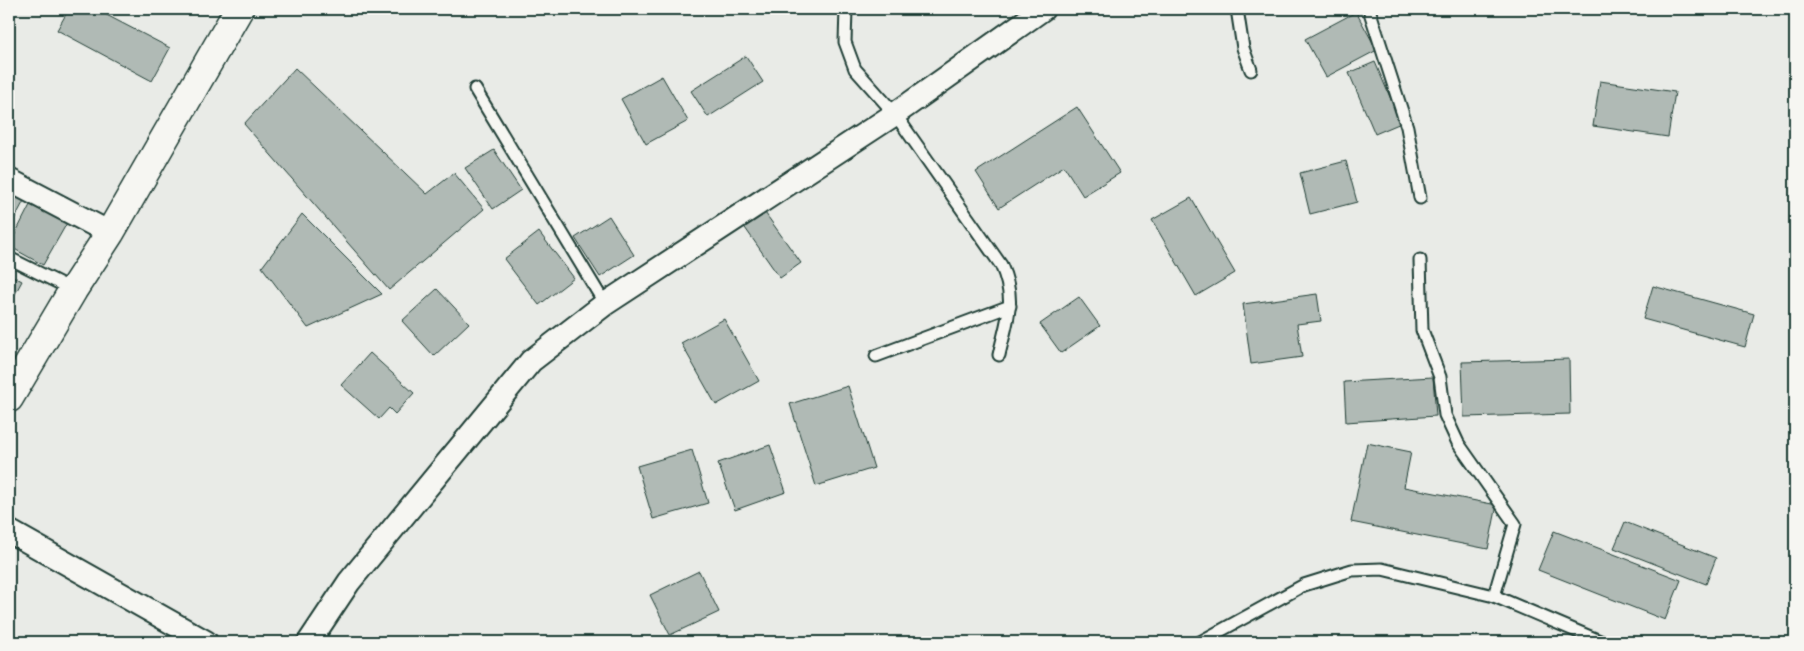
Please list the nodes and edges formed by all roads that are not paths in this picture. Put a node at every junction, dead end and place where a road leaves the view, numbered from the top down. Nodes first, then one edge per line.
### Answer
1 (239, 9) edge
2 (846, 9) edge
3 (1043, 9) edge
4 (1237, 9) edge
5 (1369, 9) edge
6 (1251, 70) dead end
7 (475, 89) dead end
8 (894, 114) junction
9 (9, 180) edge
10 (1420, 198) dead end
11 (110, 233) junction
12 (9, 258) edge
13 (1420, 260) dead end
14 (73, 290) junction
15 (605, 304) junction
16 (1010, 306) junction
17 (999, 355) dead end
18 (876, 356) dead end
19 (9, 398) edge
20 (9, 531) edge
21 (1494, 596) junction
22 (206, 642) edge
23 (309, 642) edge
24 (1200, 642) edge
25 (1602, 642) edge

1 - 11 street
2 - 8 lane
3 - 8 street
4 - 6 lane
5 - 10 lane
7 - 15 lane
8 - 15 street
8 - 16 lane
9 - 11 street
11 - 14 street
12 - 14 lane
13 - 21 lane
14 - 19 street
15 - 23 street
16 - 17 lane
16 - 18 lane
20 - 22 street
21 - 24 lane
21 - 25 lane

